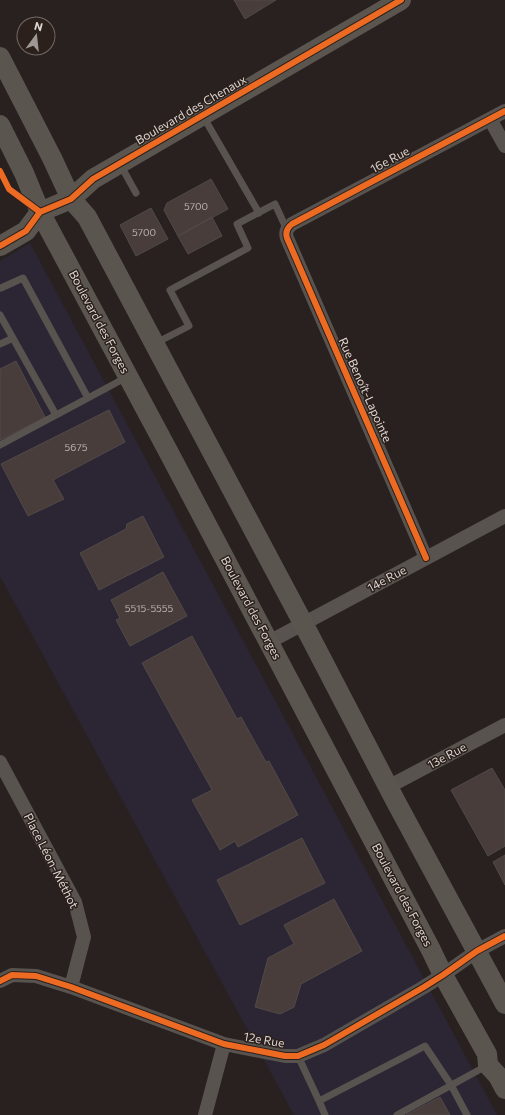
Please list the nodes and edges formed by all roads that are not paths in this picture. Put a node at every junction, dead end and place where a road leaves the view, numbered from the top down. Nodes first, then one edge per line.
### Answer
1 (401, 0) edge
2 (0, 57) edge
3 (505, 111) edge
4 (203, 116) junction
5 (490, 119) junction
6 (0, 125) edge
7 (505, 146) edge
8 (120, 164) junction
9 (136, 193) dead end
10 (70, 199) junction
11 (40, 212) junction
12 (259, 213) junction
13 (287, 230) junction
14 (0, 246) edge
15 (0, 288) edge
16 (0, 315) edge
17 (13, 338) junction
18 (0, 344) edge
19 (155, 344) junction
20 (128, 376) junction
21 (88, 398) junction
22 (56, 415) junction
23 (0, 445) edge
24 (505, 516) edge
25 (426, 558) junction
26 (303, 623) junction
27 (269, 642) junction
28 (505, 725) edge
29 (0, 762) edge
30 (388, 787) junction
31 (505, 936) edge
32 (477, 951) junction
33 (443, 975) junction
34 (0, 981) edge
35 (71, 987) junction
36 (505, 1004) edge
37 (224, 1044) junction
38 (298, 1056) junction
39 (488, 1065) junction
40 (450, 1085) junction
41 (505, 1089) edge
42 (319, 1101) junction
43 (205, 1115) edge
44 (325, 1115) edge
45 (397, 1115) edge
46 (467, 1115) edge

1 - 4 main road, Boulevard des Chenaux
2 - 10 main road
3 - 5 street, 16e Rue
4 - 8 main road, Boulevard des Chenaux
4 - 12 lane
5 - 7 street
5 - 13 street, 16e Rue
6 - 11 main road, Boulevard des Forges
8 - 9 lane
8 - 10 main road, Boulevard des Chenaux
10 - 11 main road, Boulevard des Chenaux
10 - 19 main road
11 - 14 main road
11 - 20 main road, Boulevard des Forges
12 - 13 lane
12 - 19 lane
13 - 25 street, Rue Benoît-Lapointe
15 - 21 lane
16 - 17 lane
17 - 18 lane
17 - 22 lane
19 - 26 main road
20 - 21 lane
20 - 27 main road, Boulevard des Forges
21 - 22 lane
22 - 23 lane
24 - 25 street, 14e Rue
25 - 26 street, 14e Rue
26 - 27 street, 14e Rue
26 - 30 main road
27 - 33 main road, Boulevard des Forges
28 - 30 street, 13e Rue
29 - 35 street, Place Léon-Méthot
30 - 32 main road
31 - 32 street, 12e Rue
32 - 33 street, 12e Rue
32 - 36 main road
33 - 38 street, 12e Rue
33 - 39 main road, Boulevard des Forges
34 - 35 street, 12e Rue
35 - 37 street, 12e Rue
37 - 38 street, 12e Rue
37 - 43 street
38 - 42 lane
39 - 40 lane
39 - 41 main road, Boulevard des Forges
40 - 42 lane
40 - 45 lane
40 - 46 lane
42 - 44 lane

